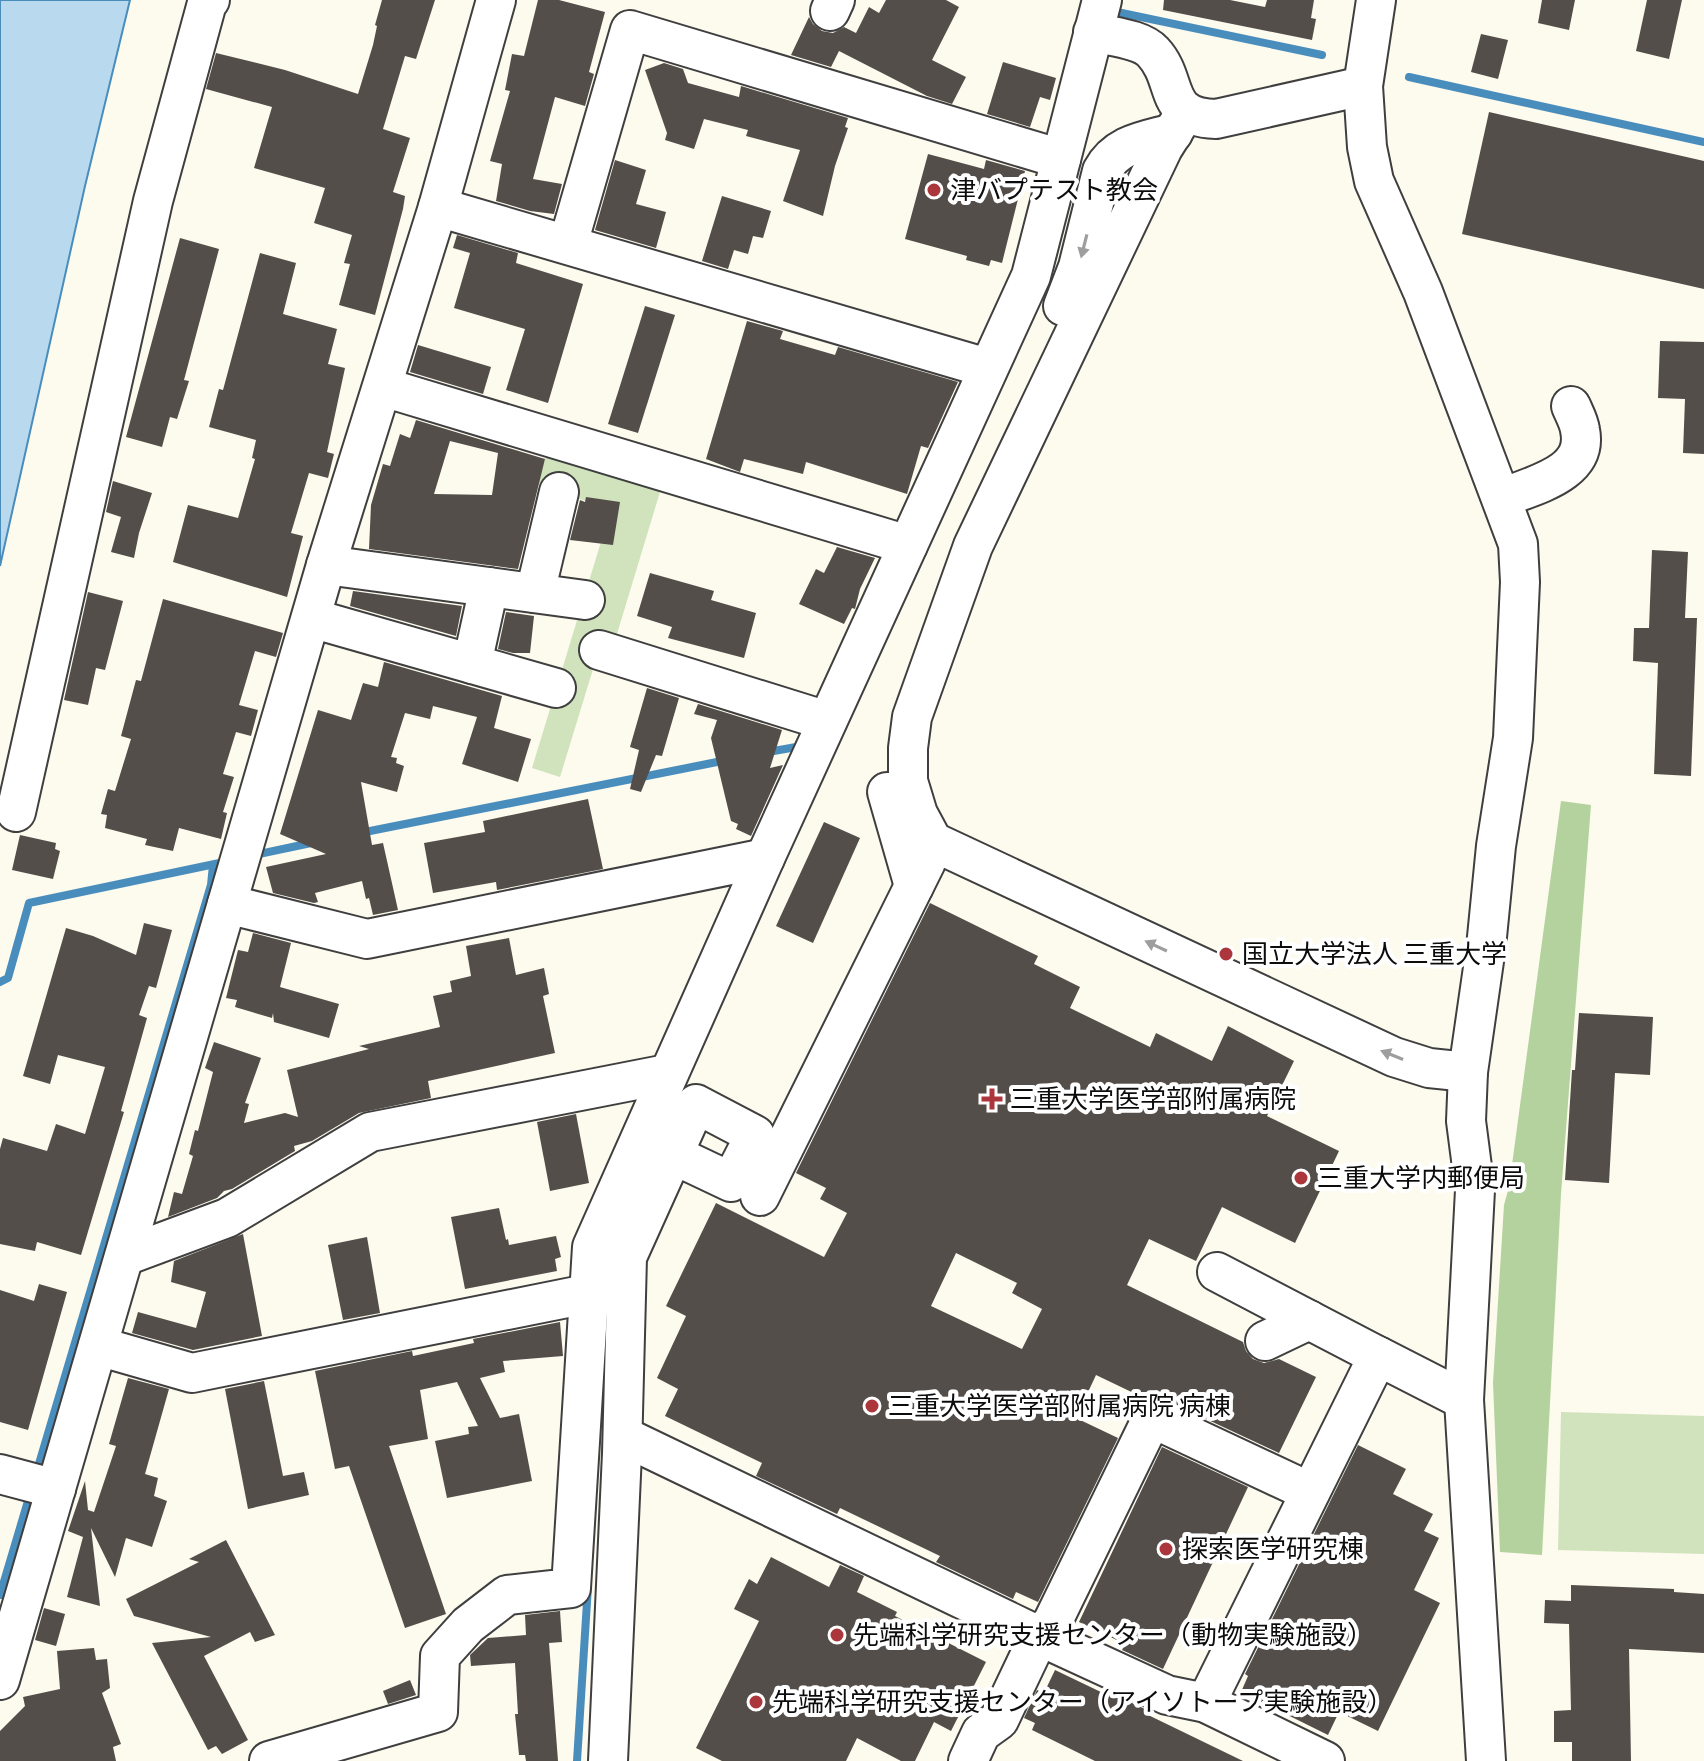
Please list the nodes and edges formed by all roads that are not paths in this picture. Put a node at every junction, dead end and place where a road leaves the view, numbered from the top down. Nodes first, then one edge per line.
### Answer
1 (210, 0) edge
2 (496, 0) edge
3 (1376, 0) edge
4 (1103, 23) edge
5 (1363, 86) junction
6 (1179, 123) junction
7 (1061, 159) junction
8 (438, 207) junction
9 (568, 244) junction
10 (987, 368) junction
11 (383, 387) junction
12 (1571, 406) dead end
13 (559, 492) dead end
14 (1502, 498) junction
15 (908, 545) junction
16 (326, 565) junction
17 (489, 587) junction
18 (535, 593) junction
19 (585, 600) dead end
20 (311, 618) junction
21 (599, 650) dead end
22 (472, 664) junction
23 (556, 688) dead end
24 (827, 721) junction
25 (16, 812) dead end
26 (936, 843) junction
27 (765, 858) junction
28 (914, 886) junction
29 (227, 904) junction
30 (1468, 1072) junction
31 (667, 1074) junction
32 (672, 1154) junction
33 (759, 1196) junction
34 (125, 1256) junction
35 (1217, 1272) dead end
36 (587, 1294) junction
37 (1309, 1320) junction
38 (1265, 1341) dead end
39 (98, 1346) junction
40 (1378, 1356) junction
41 (1464, 1400) junction
42 (623, 1436) junction
43 (0, 1474) edge
44 (56, 1489) junction
45 (1310, 1492) junction
46 (8, 1620) edge
47 (1039, 1636) junction
48 (0, 1680) edge
49 (1206, 1703) junction
50 (269, 1761) edge
51 (608, 1761) edge
52 (968, 1761) edge
53 (1325, 1761) edge
54 (1486, 1761) edge

1 - 25 street
2 - 8 street
3 - 5 street
4 - 6 street
4 - 7 street
5 - 6 street
5 - 14 street
6 - 26 street
6 -> 28 street
7 - 9 street
7 - 10 street
8 - 9 street
8 - 11 street
9 - 10 street
10 - 15 street
11 - 15 street
11 - 16 street
12 - 14 street
13 - 18 street
14 - 30 street
15 - 24 street
16 - 17 street
16 - 20 street
17 - 18 street
17 - 22 street
18 - 19 street
20 - 22 street
20 - 29 street
21 - 24 street
22 - 23 street
24 - 27 street
26 - 28 street
30 -> 26 street
27 - 29 street
27 - 31 street
28 - 33 street
29 - 34 street
30 - 41 street
31 - 34 street
31 - 36 street
32 - 33 street
32 - 33 street
32 - 42 street
34 - 39 street
35 - 37 street
36 - 39 street
36 - 50 street
37 - 38 street
37 - 40 street
39 - 44 street
40 - 41 street
40 - 45 street
41 - 54 street
42 - 47 street
42 - 51 street
43 - 44 street
44 - 46 street
45 - 47 street
45 - 49 street
46 - 48 street
47 - 49 street
47 - 52 street
49 - 53 street

